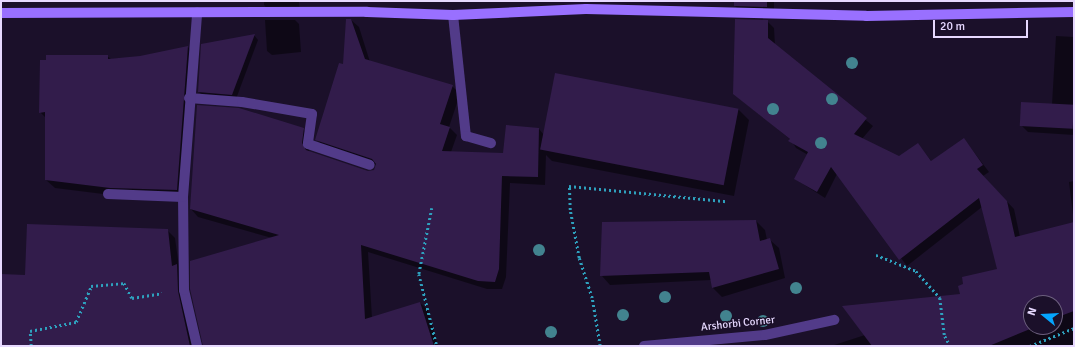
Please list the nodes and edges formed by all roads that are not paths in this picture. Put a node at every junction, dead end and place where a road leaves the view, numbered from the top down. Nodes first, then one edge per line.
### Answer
1 (1074, 12) edge
2 (1, 13) edge
3 (197, 13) junction
4 (453, 15) junction
5 (189, 98) junction
6 (491, 143) dead end
7 (370, 165) dead end
8 (108, 194) dead end
9 (183, 197) junction
10 (834, 320) dead end
11 (197, 346) edge
12 (644, 346) edge

1 - 4 main road
2 - 3 main road
3 - 4 main road
3 - 5 street
4 - 6 street
5 - 7 street
5 - 9 street
8 - 9 street
9 - 11 street
10 - 12 street, Arshorbi Corner

